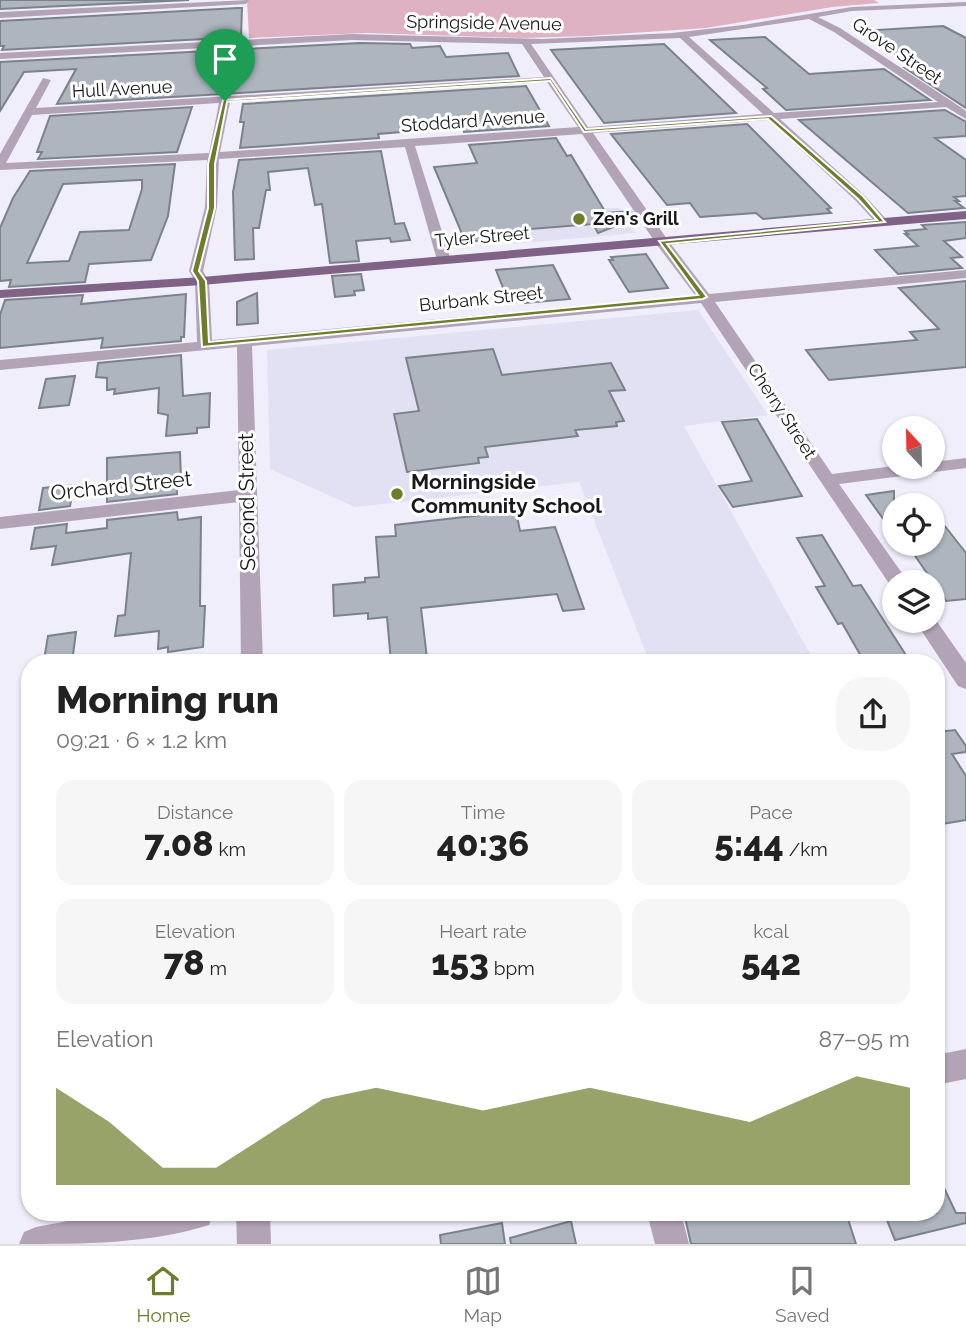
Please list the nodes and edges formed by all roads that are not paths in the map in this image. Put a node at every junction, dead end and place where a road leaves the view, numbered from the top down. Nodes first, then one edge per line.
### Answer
1 (246, 2) dead end
2 (930, 2) edge
3 (963, 5) edge
4 (0, 15) edge
5 (809, 16) junction
6 (682, 35) junction
7 (524, 41) junction
8 (0, 57) edge
9 (551, 79) junction
10 (46, 80) dead end
11 (225, 101) junction
12 (949, 104) junction
13 (29, 112) junction
14 (966, 116) edge
15 (769, 117) junction
16 (584, 131) junction
17 (410, 143) junction
18 (213, 156) junction
19 (0, 166) edge
20 (966, 215) edge
21 (882, 222) junction
22 (662, 242) junction
23 (444, 260) junction
24 (966, 274) edge
25 (202, 281) junction
26 (0, 294) edge
27 (703, 297) junction
28 (244, 341) junction
29 (205, 345) junction
30 (0, 365) edge
31 (966, 463) edge
32 (827, 480) junction
33 (246, 495) junction
34 (0, 523) edge
35 (890, 570) edge
36 (933, 633) edge
37 (252, 654) edge
38 (966, 680) edge
39 (966, 1064) edge
40 (945, 1068) edge
41 (155, 1221) edge
42 (253, 1221) edge
43 (666, 1221) edge
44 (36, 1244) edge
45 (254, 1244) edge
46 (671, 1244) edge

1 - 4 street
2 - 3 street, Springside Avenue
2 - 5 street, Springside Avenue
5 - 6 street, Springside Avenue
5 - 12 street, Grove Street
6 - 7 street, Springside Avenue
6 - 15 street
7 - 8 street, Springside Avenue
7 - 9 street, Cherry Street
9 - 11 street, Hull Avenue
9 - 16 street, Cherry Street
10 - 13 street
11 - 13 street, Hull Avenue
11 - 18 street
12 - 14 street, Grove Street
12 - 15 street, Stoddard Avenue
13 - 19 street
15 - 16 street, Stoddard Avenue
15 - 21 street
16 - 17 street, Stoddard Avenue
16 - 22 street, Cherry Street
17 - 18 street, Stoddard Avenue
17 - 23 street
18 - 19 street, Stoddard Avenue
18 - 25 street
20 - 21 main road, Tyler Street
21 - 22 main road, Tyler Street
22 - 23 main road, Tyler Street
22 - 27 street, Cherry Street
23 - 25 main road, Tyler Street
24 - 27 street, Burbank Street
25 - 26 main road, Tyler Street
25 - 29 street
27 - 28 street, Burbank Street
27 - 32 street, Cherry Street
28 - 29 street, Burbank Street
28 - 33 street, Second Street
29 - 30 street, Burbank Street
31 - 32 street
32 - 35 street, Cherry Street
33 - 34 street, Orchard Street
33 - 37 street, Second Street
36 - 38 street
39 - 40 street
41 - 44 street
42 - 45 street
43 - 46 street

